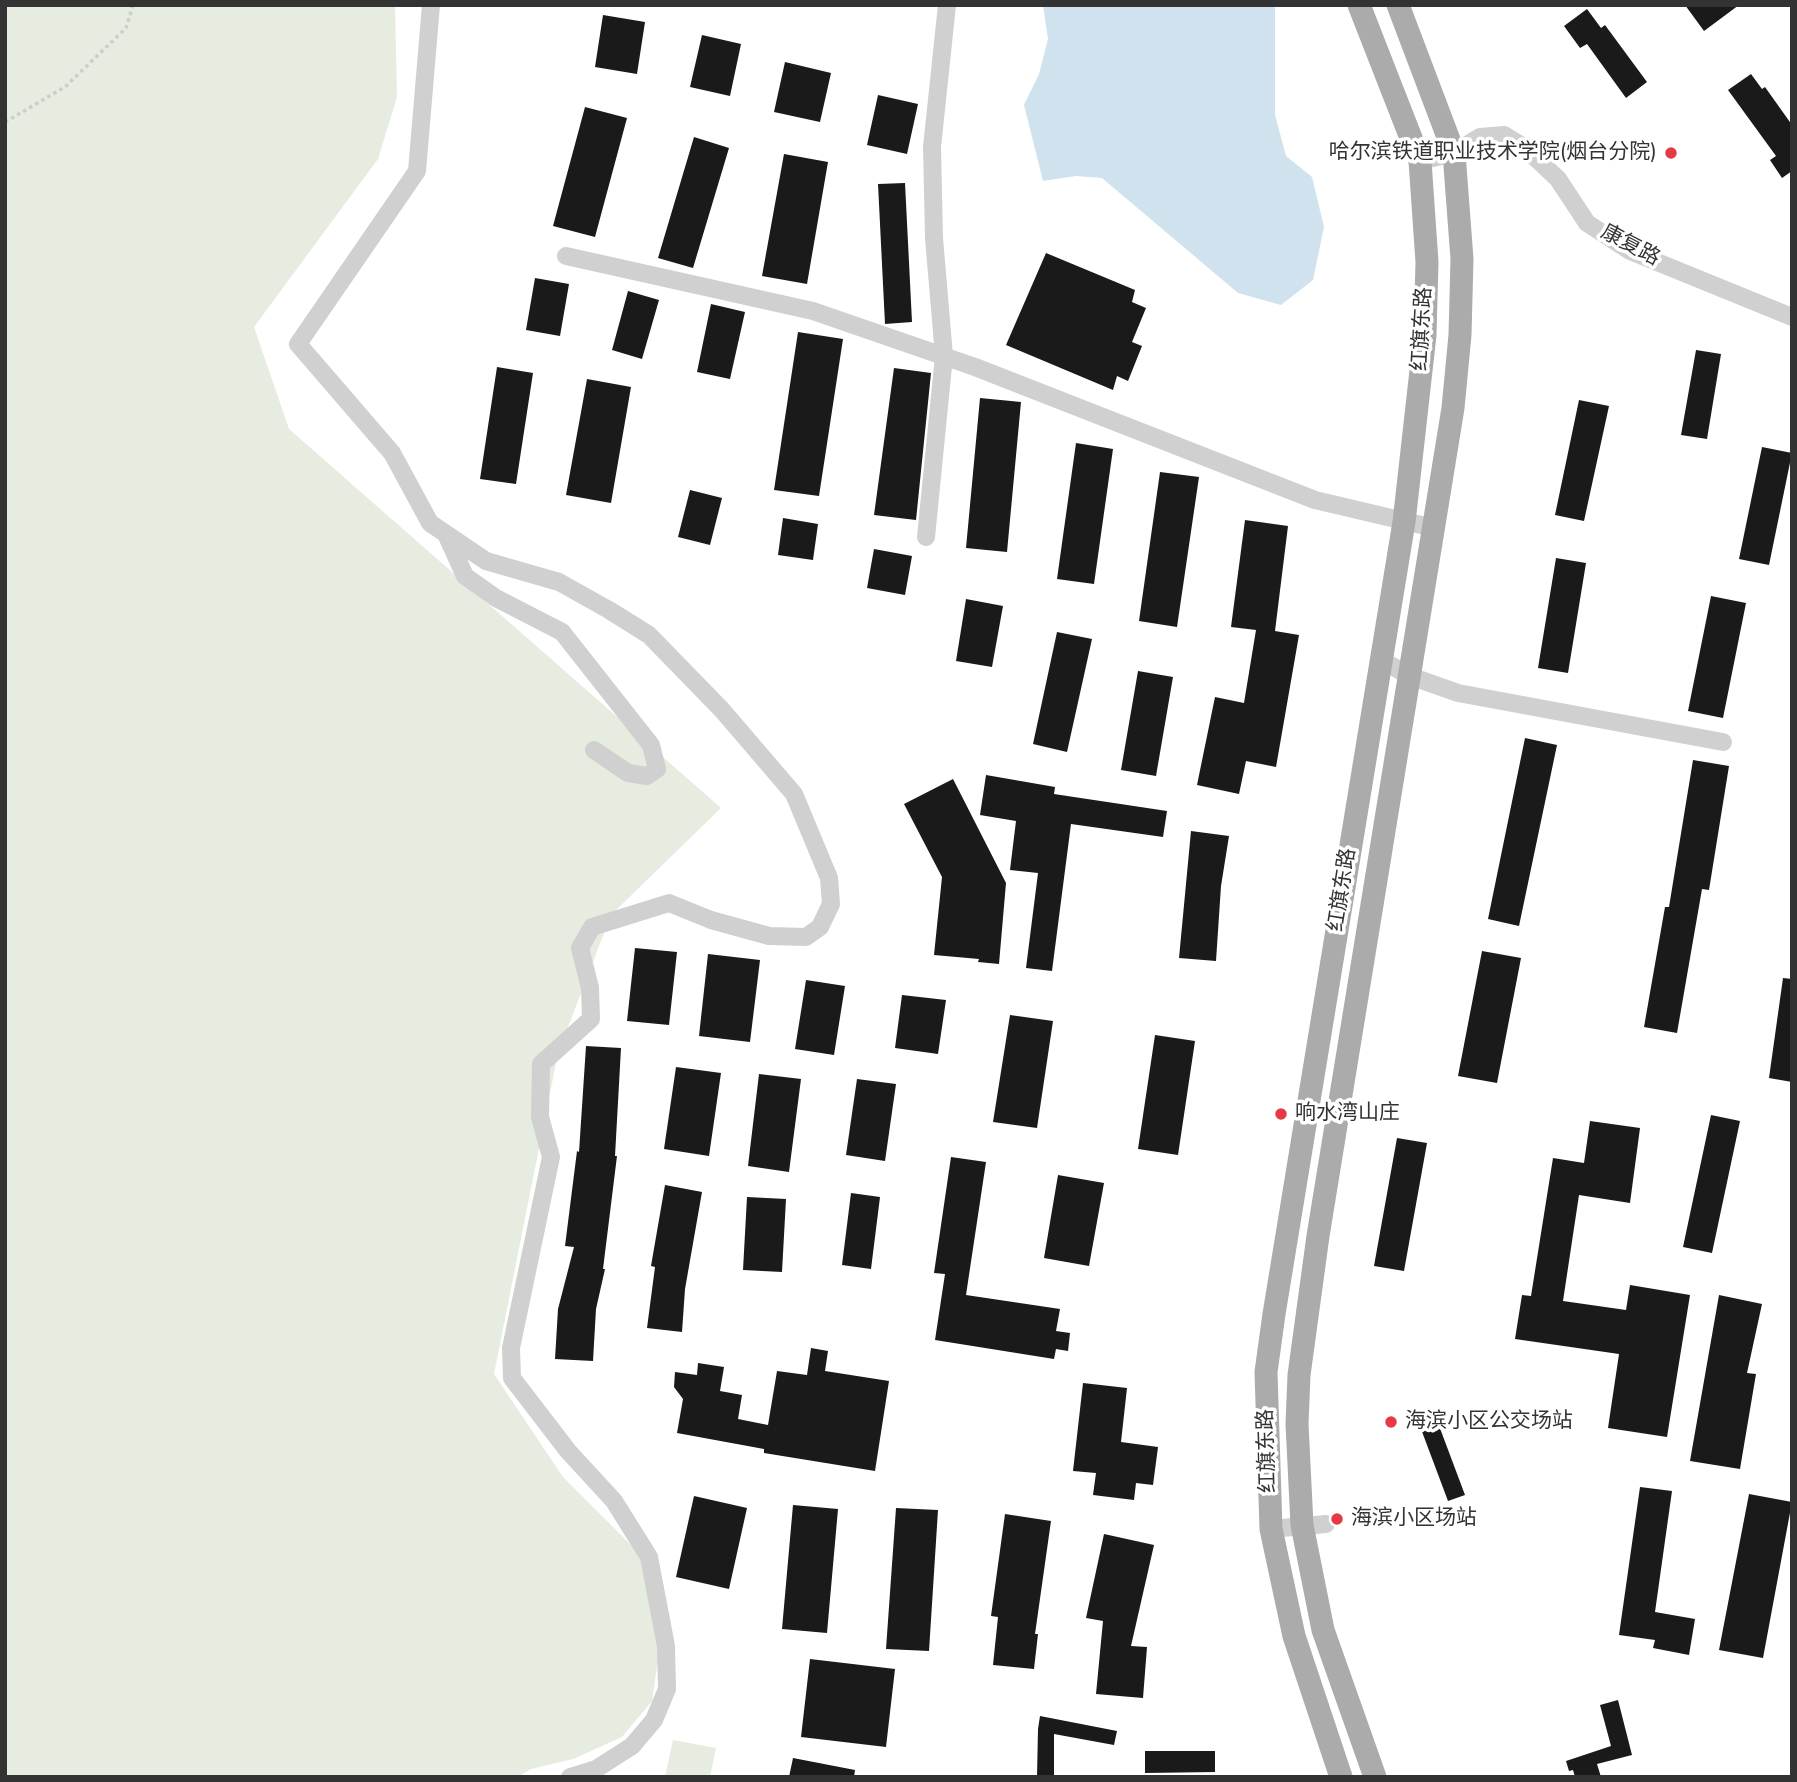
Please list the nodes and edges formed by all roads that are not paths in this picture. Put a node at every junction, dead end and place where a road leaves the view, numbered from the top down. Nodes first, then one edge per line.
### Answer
1 (431, 5) edge
2 (947, 5) edge
3 (1359, 5) edge
4 (1398, 5) edge
5 (1454, 153) junction
6 (1420, 161) junction
7 (566, 256) dead end
8 (1792, 317) edge
9 (944, 356) junction
10 (1404, 522) junction
11 (1434, 528) junction
12 (446, 534) junction
13 (926, 537) dead end
14 (1381, 660) junction
15 (1410, 676) junction
16 (1723, 742) dead end
17 (594, 750) dead end
18 (1326, 1524) dead end
19 (1302, 1525) junction
20 (1271, 1529) junction
21 (570, 1777) edge
22 (1341, 1777) edge
23 (1375, 1777) edge

1 - 12 street
2 - 9 street
3 - 6 main road, 红旗东路
4 - 5 main road, 红旗东路
5 - 6 street, 康复路
5 - 8 street, 康复路
5 - 11 main road, 红旗东路
6 - 10 main road, 红旗东路
7 - 9 street
9 - 10 street
9 - 13 street
10 - 11 street
10 - 14 main road, 红旗东路
11 - 15 main road, 红旗东路
12 - 17 street
12 - 21 street
14 - 15 street
14 - 20 main road, 红旗东路
15 - 16 street
15 - 19 main road, 红旗东路
18 - 19 street
19 - 20 street
19 - 23 main road, 红旗东路
20 - 22 main road, 红旗东路

